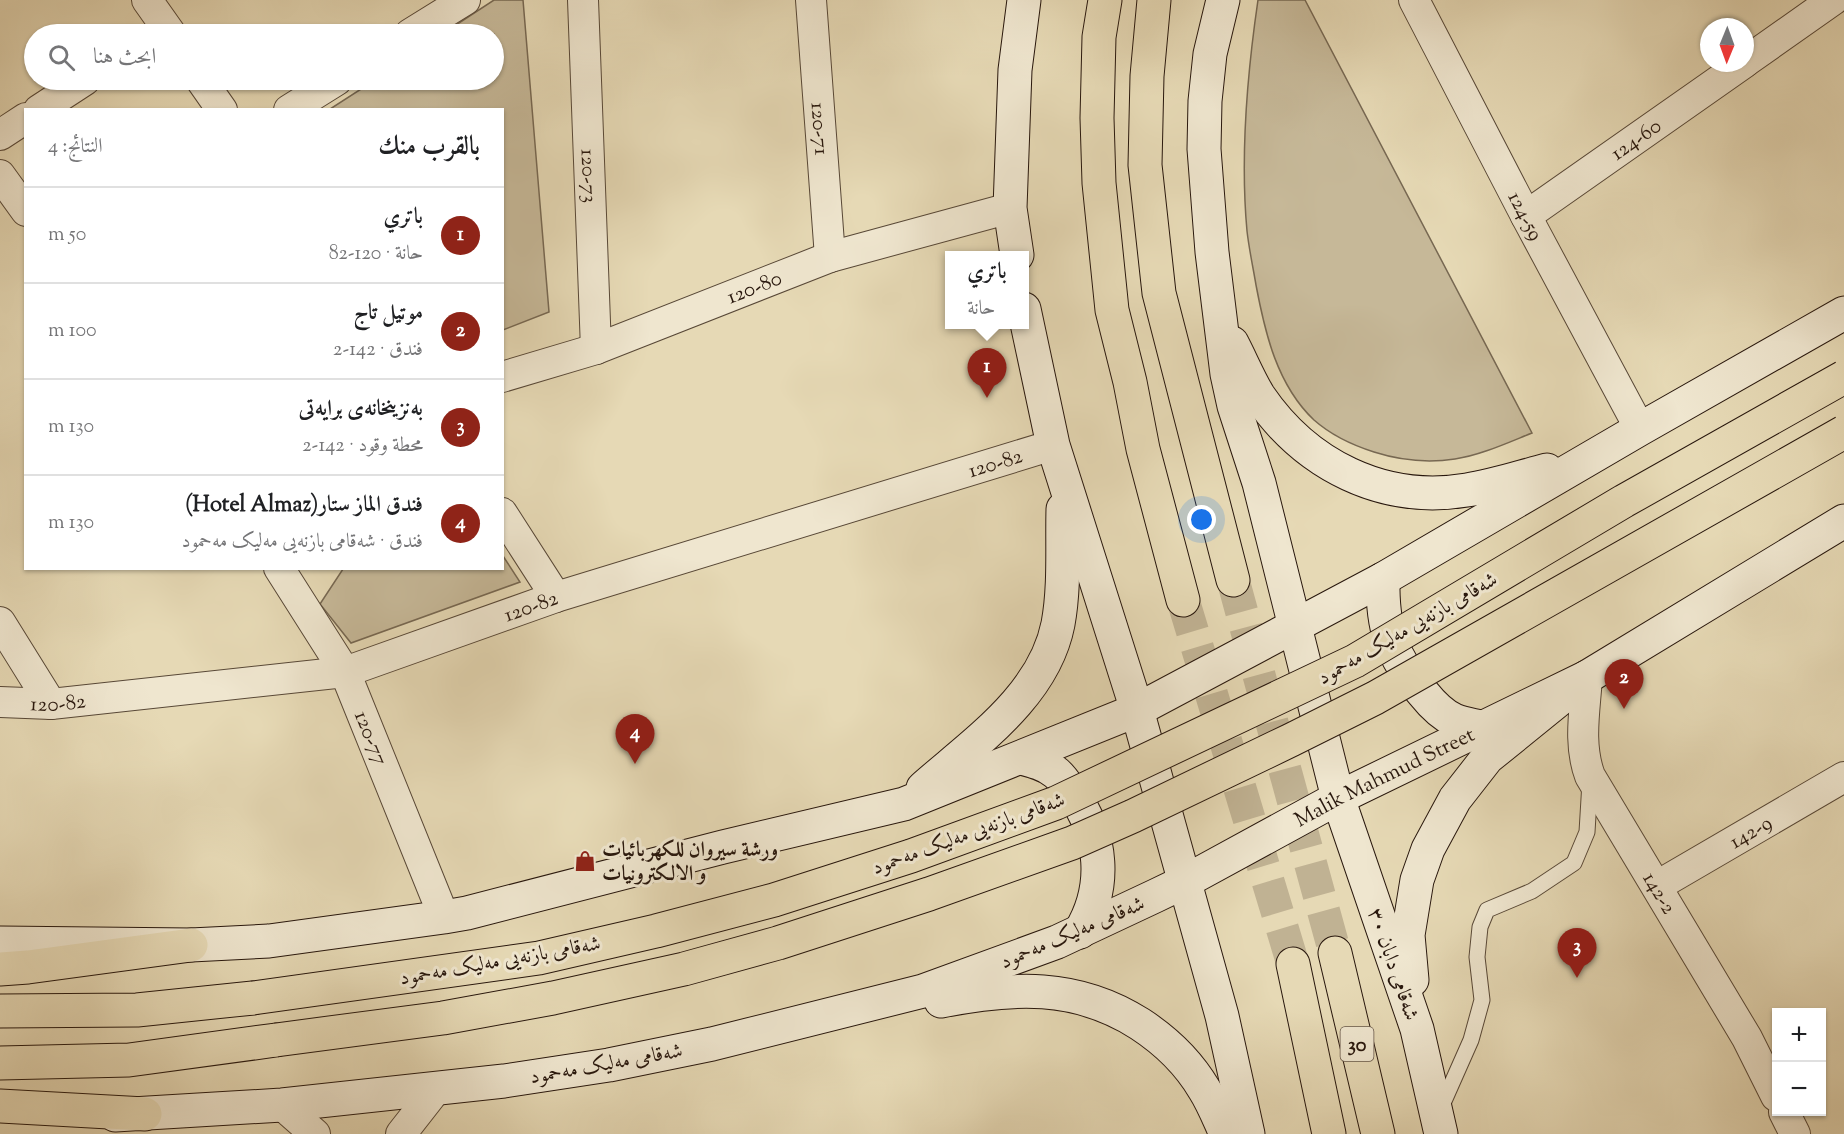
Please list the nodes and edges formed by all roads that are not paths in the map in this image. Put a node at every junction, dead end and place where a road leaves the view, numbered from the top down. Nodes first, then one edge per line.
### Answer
1 (147, 0) edge
2 (465, 0) edge
3 (584, 0) edge
4 (811, 0) edge
5 (1105, 0) edge
6 (1154, 0) edge
7 (1211, 0) edge
8 (1223, 0) edge
9 (1414, 0) edge
10 (1833, 0) edge
11 (1023, 4) edge
12 (160, 24) edge
13 (426, 24) edge
14 (1210, 54) junction
15 (1754, 56) edge
16 (1731, 72) edge
17 (70, 90) edge
18 (208, 90) edge
19 (321, 90) edge
20 (42, 108) edge
21 (221, 108) edge
22 (292, 108) edge
23 (24, 119) edge
24 (0, 135) edge
25 (0, 175) edge
26 (24, 208) edge
27 (1010, 208) junction
28 (1526, 216) junction
29 (1016, 251) edge
30 (830, 257) junction
31 (1844, 313) edge
32 (1219, 317) junction
33 (1028, 329) edge
34 (596, 349) junction
35 (504, 376) edge
36 (1844, 377) edge
37 (1640, 429) junction
38 (1844, 432) edge
39 (1053, 445) junction
40 (1592, 457) junction
41 (1064, 483) junction
42 (504, 516) edge
43 (1844, 521) edge
44 (294, 576) edge
45 (1383, 579) junction
46 (1233, 580) tunnel mouth
47 (556, 597) junction
48 (1183, 600) tunnel mouth
49 (0, 622) edge
50 (1294, 626) junction
51 (345, 672) junction
52 (1587, 677) junction
53 (0, 702) edge
54 (51, 704) junction
55 (1137, 710) junction
56 (1482, 727) junction
57 (1021, 758) junction
58 (1590, 776) junction
59 (1844, 777) edge
60 (1338, 798) junction
61 (904, 804) junction
62 (1184, 882) junction
63 (1657, 886) junction
64 (444, 917) junction
65 (1080, 932) junction
66 (0, 943) edge
67 (191, 945) junction
68 (1335, 953) tunnel mouth
69 (1293, 964) tunnel mouth
70 (0, 969) edge
71 (0, 1011) edge
72 (1417, 1029) junction
73 (712, 1044) junction
74 (0, 1063) edge
75 (437, 1088) junction
76 (1772, 1088) edge
77 (282, 1105) junction
78 (0, 1106) edge
79 (1786, 1116) edge
80 (0, 1119) edge
81 (145, 1119) junction
82 (1439, 1126) edge
83 (315, 1134) edge
84 (401, 1134) edge
85 (1227, 1134) edge
86 (1248, 1134) edge
87 (1329, 1134) edge
88 (1378, 1134) edge
89 (1795, 1134) edge

1 - 12 street
2 - 13 street
3 - 34 street, 120-73
4 - 30 street, 120-71
5 - 48 main road
6 - 46 main road
7 - 14 main road
8 - 14 main road
9 - 28 street, 124-59
10 - 15 street, 124-60
11 - 27 main road
14 - 32 main road, شەقامی دابان ٣٠
16 - 28 street, 124-60
17 - 20 street
18 - 21 street
19 - 22 street
23 - 24 street
25 - 26 street
27 - 29 main road
27 - 30 street, 120-80
28 - 37 street, 124-59
30 - 34 street, 120-80
31 - 37 main road
32 - 40 main road
32 - 50 main road, شەقامی دابان ٣٠
33 - 39 main road
34 - 35 street, 120-80
36 - 71 main road, شەقامی بازنەیی مەلیک مەحمود, bridge
37 - 40 main road
38 - 74 main road, شەقامی بازنەیی مەلیک مەحمود, bridge
39 - 41 main road
39 - 47 street, 120-82
40 - 45 main road
41 - 55 main road
41 - 61 main road
42 - 47 street
43 - 52 main road
44 - 51 street, 120-77
45 - 50 main road
45 - 56 main road
47 - 51 street, 120-82
49 - 54 street
50 - 55 main road
50 - 60 main road, شەقامی دابان ٣٠
51 - 54 street, 120-82
51 - 64 street, 120-77
52 - 56 main road, Malik Mahmud Street
52 - 58 street, 142-2
52 - 72 main road
53 - 54 street, 120-82
55 - 57 main road
55 - 62 main road
56 - 60 main road, Malik Mahmud Street
57 - 61 main road
57 - 65 main road
58 - 63 street, 142-2
58 - 82 lane
59 - 63 street, 142-9
60 - 62 main road, Malik Mahmud Street
60 - 72 main road, شەقامی دابان ٣٠
61 - 64 main road
62 - 65 main road, شەقامی مەلیک مەحمود
62 - 86 main road
63 - 76 street, 142-2
64 - 67 main road
65 - 73 main road, شەقامی مەلیک مەحمود
66 - 67 main road
67 - 70 main road
68 - 88 main road, 30
69 - 87 main road, 30
72 - 82 main road, شەقامی دابان ٣٠
73 - 75 main road, شەقامی مەلیک مەحمود
73 - 85 main road
75 - 77 main road, شەقامی مەلیک مەحمود
75 - 84 street
77 - 81 main road, شەقامی مەلیک مەحمود
77 - 83 street
78 - 81 main road
79 - 89 street
80 - 81 main road, شەقامی مەلیک مەحمود

